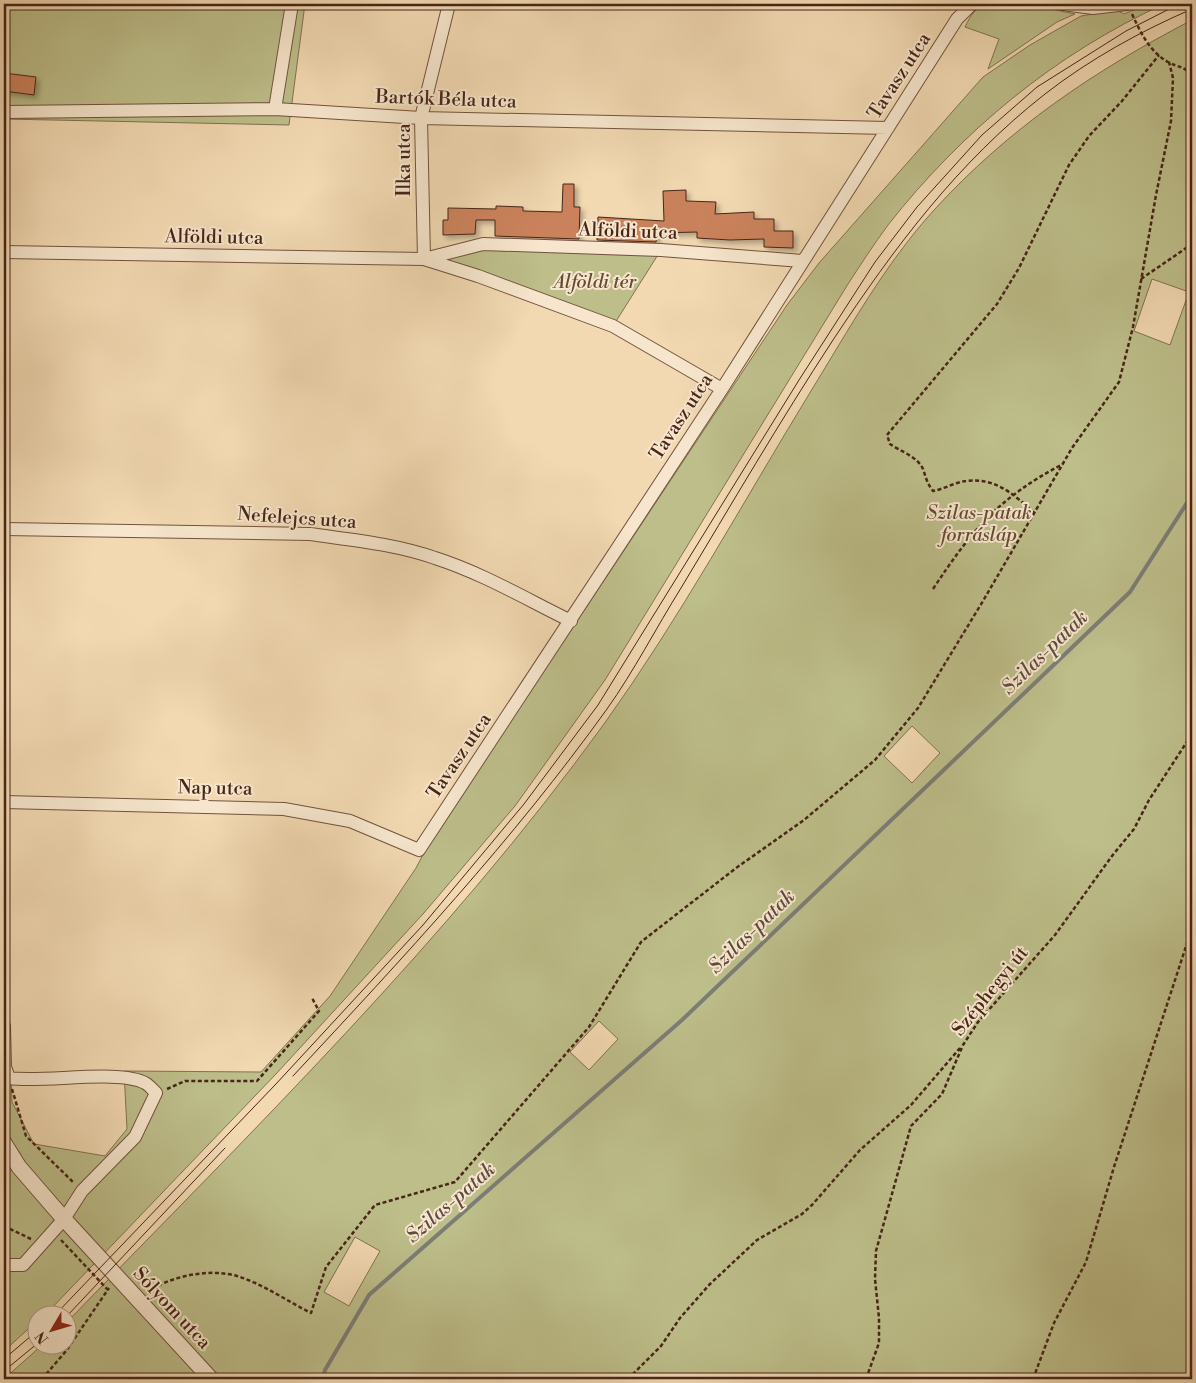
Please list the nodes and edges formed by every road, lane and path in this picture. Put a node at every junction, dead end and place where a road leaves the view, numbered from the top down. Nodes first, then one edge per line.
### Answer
1 (292, 4) edge
2 (449, 4) edge
3 (972, 4) edge
4 (1063, 4) edge
5 (1127, 4) edge
6 (1159, 55) junction
7 (1169, 62) junction
8 (1192, 75) edge
9 (275, 109) junction
10 (4, 112) edge
11 (421, 118) junction
12 (888, 128) junction
13 (1192, 244) edge
14 (4, 252) edge
15 (424, 259) junction
16 (802, 261) junction
17 (1141, 279) junction
18 (722, 389) junction
19 (1063, 464) junction
20 (1014, 494) junction
21 (1034, 513) junction
22 (4, 528) edge
23 (933, 589) dead end
24 (571, 621) junction
25 (1192, 734) edge
26 (4, 802) edge
27 (419, 850) joint
28 (1192, 928) edge
29 (1188, 940) junction
30 (1192, 950) edge
31 (312, 998) dead end
32 (4, 1026) edge
33 (963, 1044) junction
34 (9, 1078) junction
35 (156, 1093) junction
36 (4, 1143) edge
37 (82, 1191) junction
38 (64, 1219) junction
39 (4, 1226) edge
40 (53, 1231) junction
41 (42, 1243) junction
42 (4, 1265) edge
43 (112, 1284) junction
44 (136, 1300) junction
45 (42, 1379) edge
46 (211, 1379) edge
47 (628, 1379) edge
48 (866, 1379) edge
49 (1033, 1379) edge

1 - 9 street
2 - 11 street, Ilka utca
3 - 12 street, Tavasz utca
4 - 5 street
5 - 6 path
6 - 7 path
6 - 20 path
7 - 8 path
7 - 17 path
9 - 10 street, Bartók Béla utca
9 - 11 street, Bartók Béla utca
11 - 12 street, Bartók Béla utca
11 - 15 street, Ilka utca
12 - 16 street, Tavasz utca
13 - 17 path
14 - 15 street, Alföldi utca
15 - 16 street, Alföldi utca
15 - 18 street, Alföldi utca
16 - 18 street, Tavasz utca
17 - 19 path
18 - 24 street, Tavasz utca
19 - 20 path
19 - 21 path
20 - 21 path
20 - 23 path
21 - 44 path
22 - 24 street, Nefelejcs utca
24 - 27 street, Tavasz utca
25 - 33 path, Széphegyi út
26 - 27 street, Nap utca
28 - 29 path
29 - 30 path
29 - 49 path
31 - 35 path
32 - 34 street
33 - 47 path
33 - 48 path, Széphegyi út
34 - 35 street
34 - 37 path
35 - 37 street
36 - 38 street, Sólyom utca
37 - 38 street
38 - 40 street
38 - 43 street, Sólyom utca
39 - 41 path
40 - 41 street
40 - 43 path
41 - 42 street
43 - 44 street, Sólyom utca
43 - 45 path
44 - 46 street, Sólyom utca

